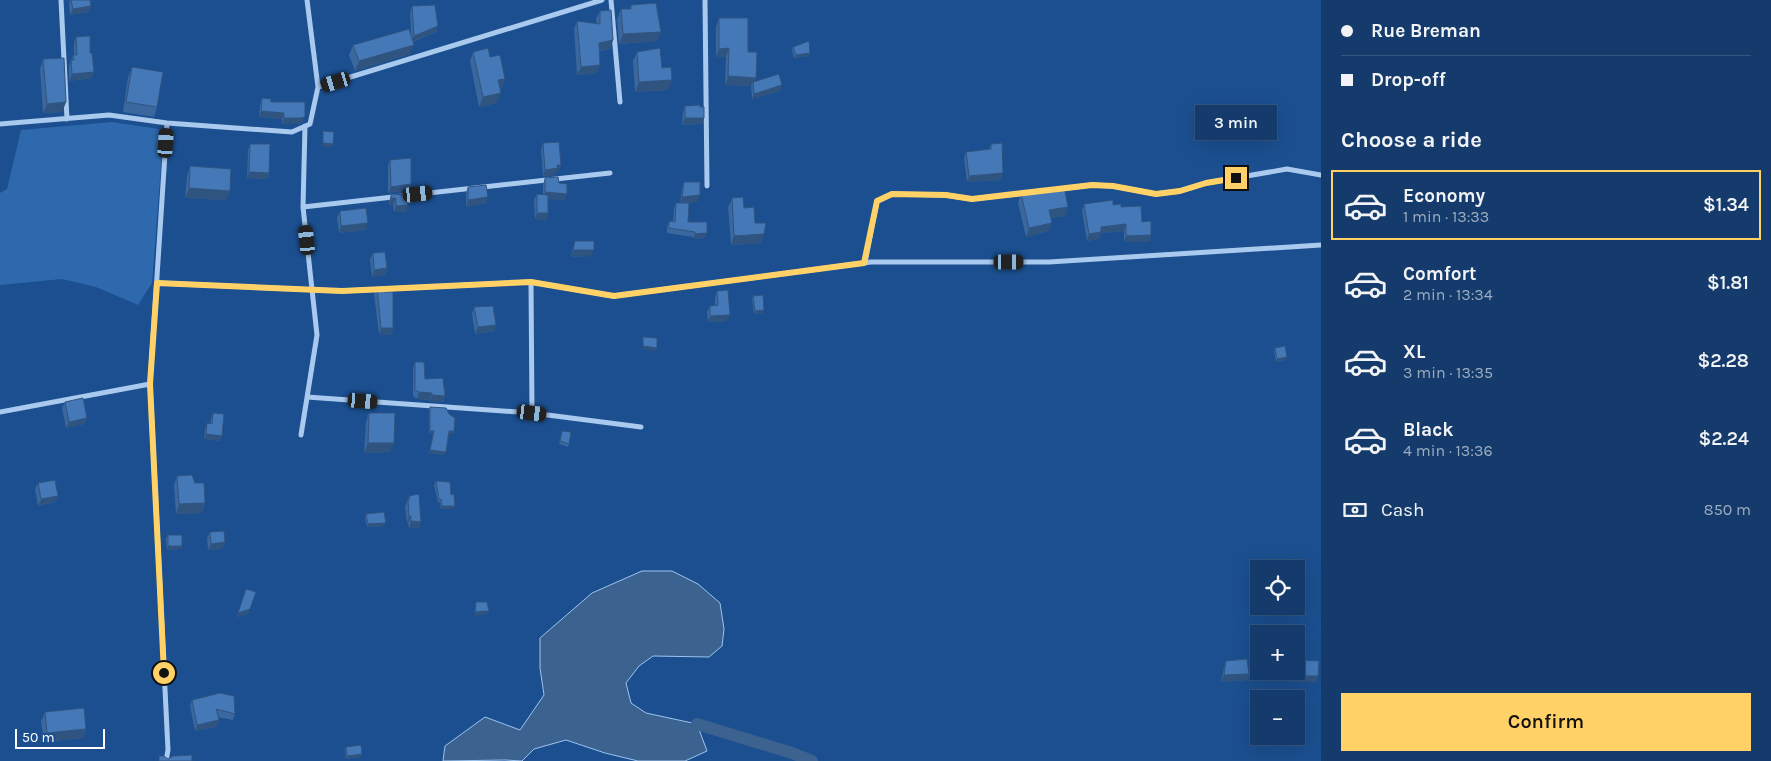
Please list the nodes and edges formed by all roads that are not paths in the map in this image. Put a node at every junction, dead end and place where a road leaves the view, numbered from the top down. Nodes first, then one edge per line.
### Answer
1 (62, 0) edge
2 (307, 0) edge
3 (602, 0) edge
4 (611, 0) edge
5 (705, 0) edge
6 (318, 88) junction
7 (620, 102) dead end
8 (67, 119) junction
9 (168, 123) junction
10 (0, 124) edge
11 (305, 126) junction
12 (610, 173) dead end
13 (1321, 175) edge
14 (707, 186) dead end
15 (1055, 189) edge
16 (1046, 190) edge
17 (303, 206) junction
18 (1321, 245) edge
19 (864, 263) junction
20 (531, 282) junction
21 (157, 283) junction
22 (312, 290) junction
23 (150, 384) junction
24 (307, 397) junction
25 (0, 412) edge
26 (532, 413) junction
27 (641, 427) dead end
28 (300, 435) dead end
29 (166, 761) edge

1 - 8 street
2 - 6 street
3 - 6 street
4 - 7 street
5 - 14 street
6 - 11 street
8 - 9 street
8 - 10 street
9 - 11 street
9 - 21 street
11 - 17 street
12 - 17 street
13 - 15 street
16 - 19 street
17 - 22 street
18 - 19 street
19 - 20 street
20 - 22 street
20 - 26 street
21 - 22 street
21 - 23 street
22 - 24 street
23 - 25 street
23 - 29 street
24 - 26 street
24 - 28 street
26 - 27 street

